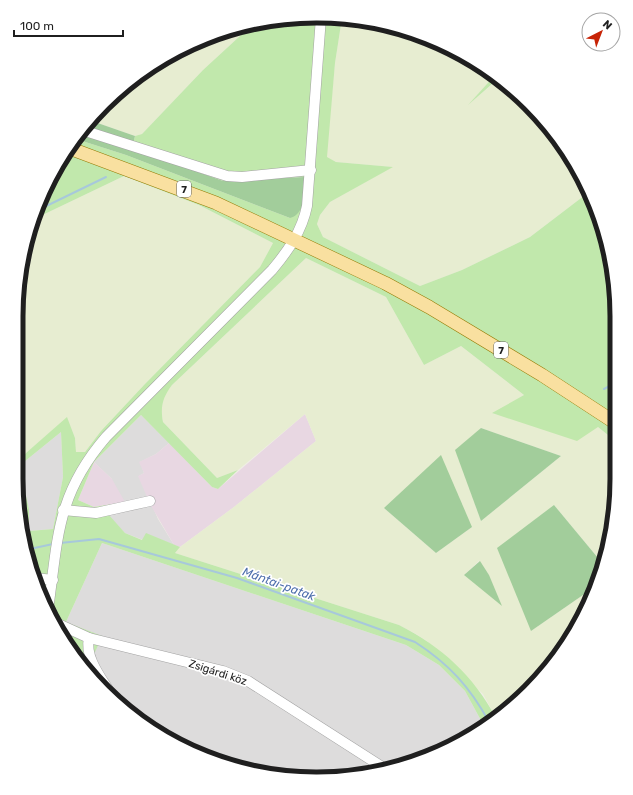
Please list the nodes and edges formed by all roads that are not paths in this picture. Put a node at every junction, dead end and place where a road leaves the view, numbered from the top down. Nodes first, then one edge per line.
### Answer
1 (321, 23) edge
2 (89, 132) edge
3 (74, 150) edge
4 (311, 170) junction
5 (295, 239) junction
6 (610, 419) edge
7 (150, 501) dead end
8 (63, 510) junction
9 (41, 579) edge
10 (53, 580) junction
11 (50, 601) edge
12 (63, 626) edge
13 (89, 638) junction
14 (101, 677) edge
15 (379, 765) edge

1 - 4 street
2 - 4 street
3 - 5 main road, 7
4 - 5 street
5 - 6 main road, 7
5 - 8 street
7 - 8 street
8 - 10 street
9 - 10 street
10 - 11 street
12 - 13 street, Zsigárdi köz
13 - 14 street
13 - 15 street, Zsigárdi köz

